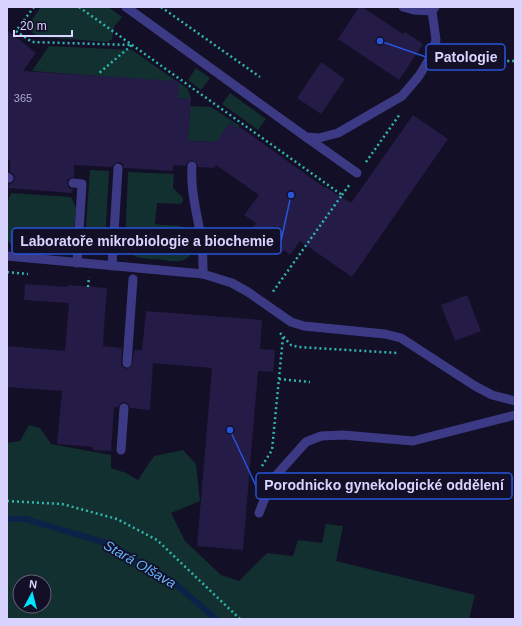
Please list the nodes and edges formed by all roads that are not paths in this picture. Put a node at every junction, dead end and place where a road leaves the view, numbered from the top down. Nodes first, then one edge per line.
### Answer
1 (126, 7) edge
2 (402, 7) edge
3 (434, 9) edge
4 (306, 137) junction
5 (192, 166) dead end
6 (118, 168) dead end
7 (357, 173) road end
8 (73, 183) dead end
9 (7, 256) edge
10 (77, 263) junction
11 (112, 266) junction
12 (202, 274) junction
13 (133, 279) dead end
14 (127, 363) dead end
15 (515, 401) edge
16 (124, 408) dead end
17 (515, 415) edge
18 (120, 450) dead end
19 (259, 513) dead end

1 - 4 lane
2 - 3 lane
3 - 4 lane
4 - 7 lane
5 - 12 lane
6 - 11 lane
8 - 10 lane
9 - 10 lane
10 - 11 lane
11 - 12 lane
12 - 15 lane
13 - 14 lane
16 - 18 lane
17 - 19 lane

